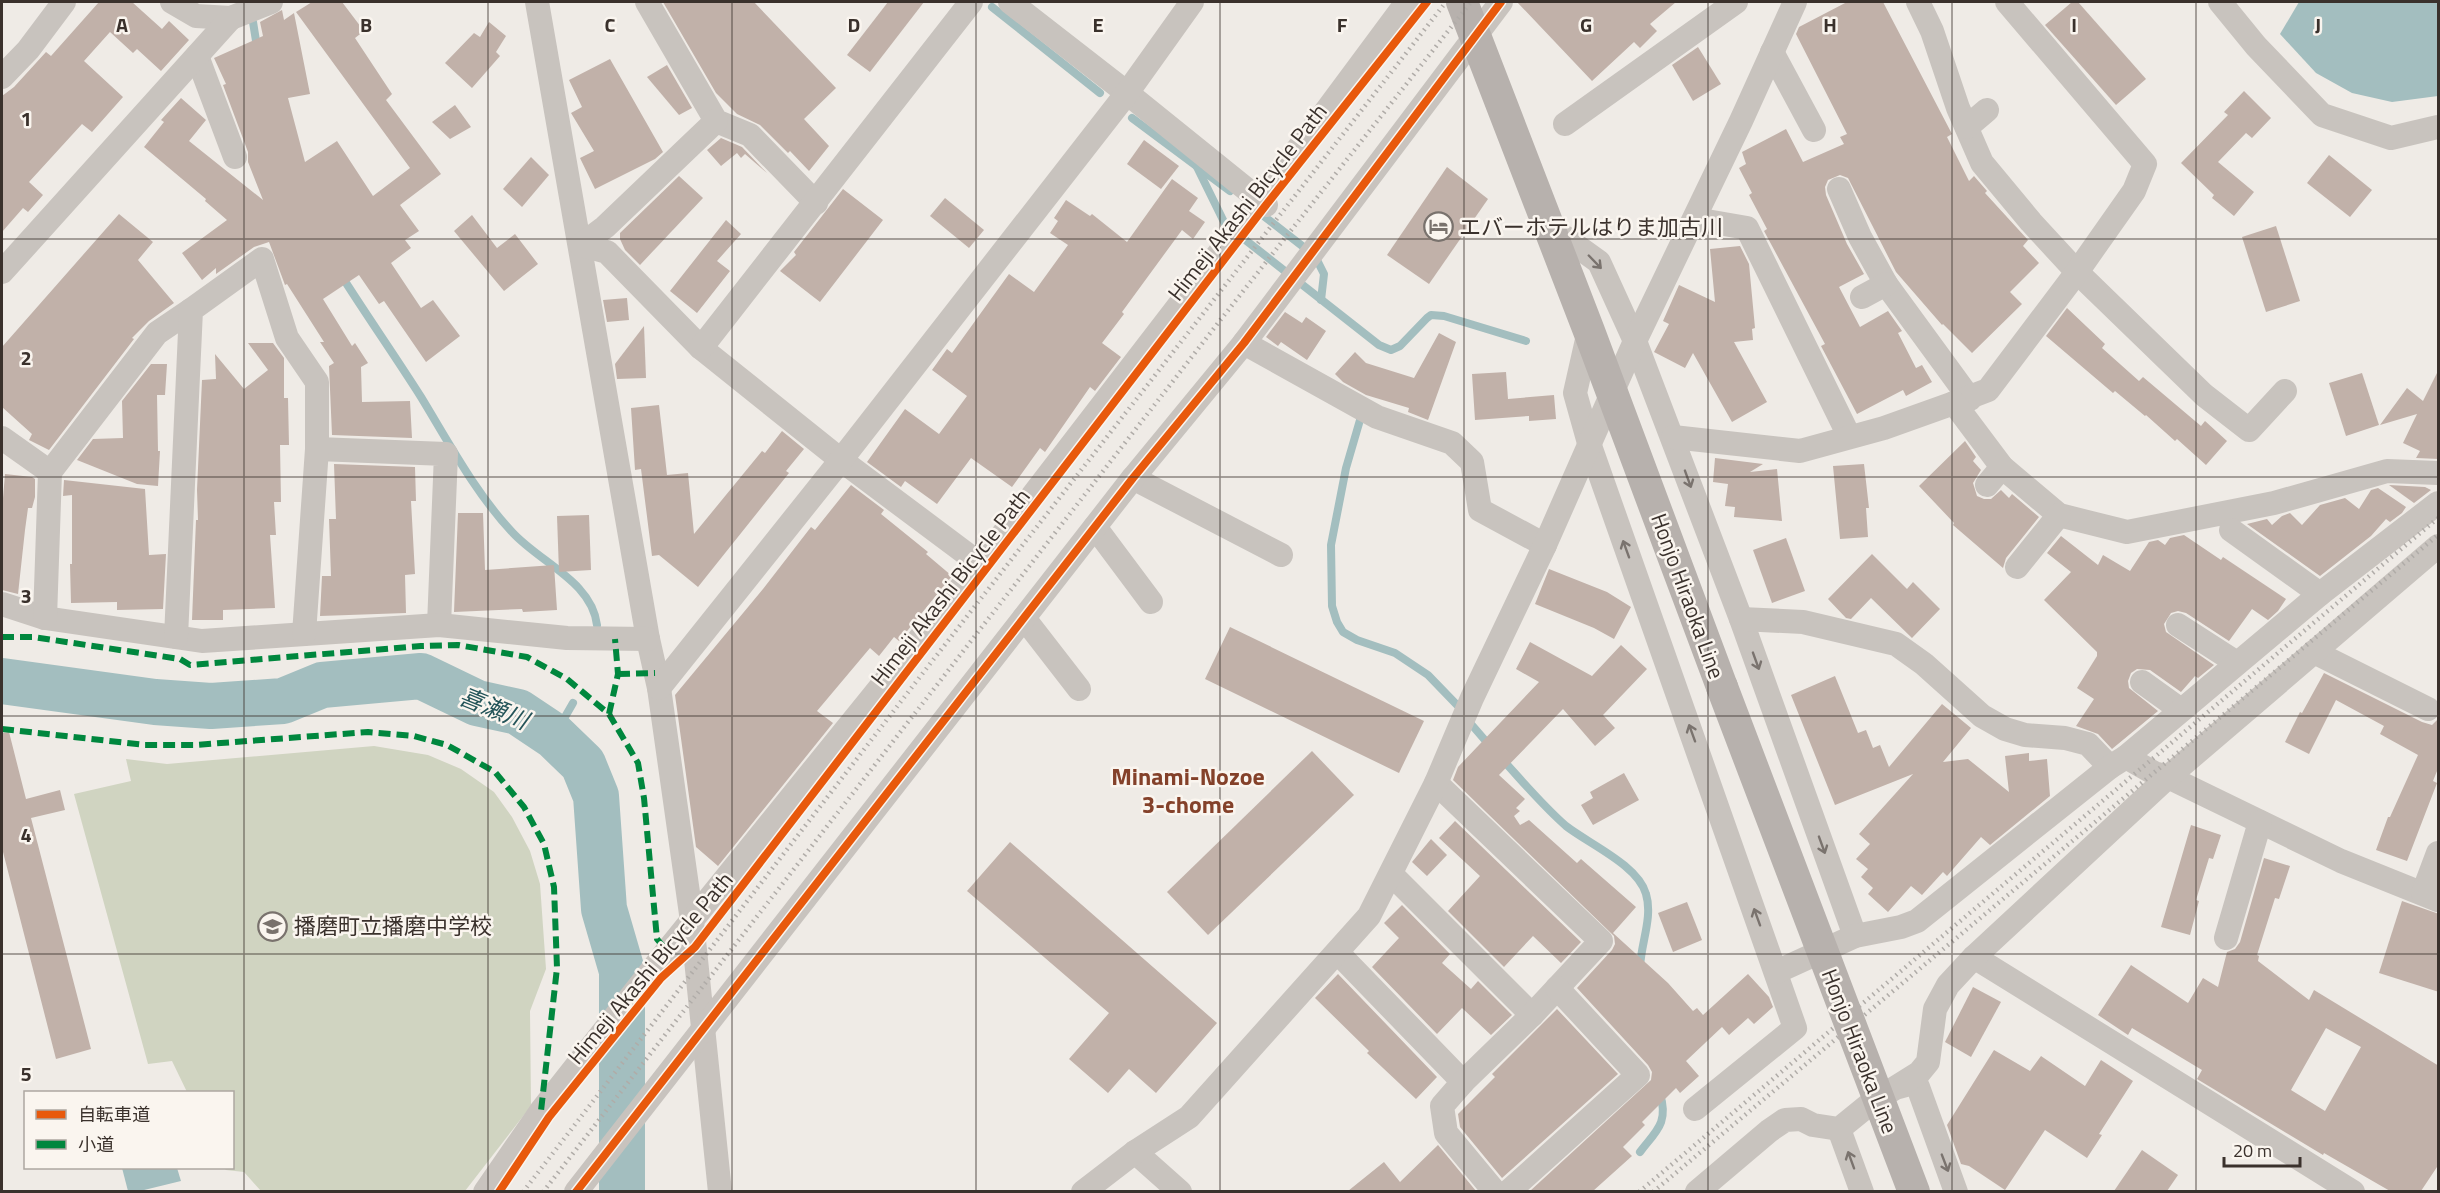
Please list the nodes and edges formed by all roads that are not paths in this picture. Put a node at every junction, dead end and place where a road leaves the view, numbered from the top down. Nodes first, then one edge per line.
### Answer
1 (64, 2) edge
2 (172, 2) edge
3 (271, 2) edge
4 (537, 2) edge
5 (647, 2) edge
6 (971, 2) edge
7 (1010, 2) edge
8 (1192, 2) edge
9 (1407, 2) edge
10 (1461, 2) edge
11 (1501, 2) edge
12 (1736, 2) edge
13 (1794, 2) edge
14 (1918, 2) edge
15 (2007, 2) edge
16 (2220, 2) edge
17 (231, 18) junction
18 (1475, 36) junction
19 (1772, 52) junction
20 (197, 56) junction
21 (2, 77) edge
22 (1127, 93) junction
23 (1987, 110) dead end
24 (716, 121) junction
25 (1565, 124) dead end
26 (1967, 127) junction
27 (2439, 127) edge
28 (1814, 130) dead end
29 (236, 157) dead end
30 (1839, 189) dead end
31 (816, 203) junction
32 (1263, 203) junction
33 (1695, 219) junction
34 (1549, 226) junction
35 (581, 245) junction
36 (2, 272) edge
37 (2077, 272) junction
38 (1886, 284) junction
39 (1862, 297) dead end
40 (191, 310) junction
41 (1589, 331) junction
42 (1635, 341) junction
43 (1244, 343) junction
44 (701, 348) junction
45 (2285, 391) dead end
46 (1612, 392) junction
47 (1962, 401) junction
48 (1849, 436) junction
49 (1673, 437) junction
50 (2, 438) edge
51 (1589, 443) junction
52 (317, 449) junction
53 (841, 460) junction
54 (2002, 467) junction
55 (50, 472) junction
56 (2439, 473) edge
57 (1133, 478) junction
58 (1987, 485) dead end
59 (2439, 503) edge
60 (2059, 515) junction
61 (1095, 527) junction
62 (2231, 530) dead end
63 (1545, 545) junction
64 (2439, 546) edge
65 (1281, 555) dead end
66 (980, 564) junction
67 (2017, 567) dead end
68 (2320, 594) junction
69 (1150, 602) dead end
70 (2, 604) edge
71 (45, 618) junction
72 (1024, 618) junction
73 (1741, 619) junction
74 (439, 625) junction
75 (2178, 625) dead end
76 (304, 634) junction
77 (176, 637) junction
78 (648, 639) junction
79 (2314, 652) junction
80 (2237, 663) junction
81 (2142, 682) dead end
82 (659, 688) junction
83 (1079, 690) dead end
84 (2428, 709) dead end
85 (2181, 710) junction
86 (2118, 762) junction
87 (2168, 777) junction
88 (1436, 783) junction
89 (2260, 822) junction
90 (2439, 853) edge
91 (1391, 874) junction
92 (2431, 897) edge
93 (692, 921) junction
94 (1856, 936) junction
95 (2226, 938) dead end
96 (1338, 953) junction
97 (1974, 957) junction
98 (1776, 972) junction
99 (1557, 988) junction
100 (1532, 1015) junction
101 (704, 1030) junction
102 (1932, 1031) junction
103 (1462, 1082) junction
104 (1894, 1089) junction
105 (1695, 1109) dead end
106 (1931, 1125) junction
107 (1839, 1129) junction
108 (1135, 1152) junction
109 (485, 1191) edge
110 (576, 1191) edge
111 (720, 1191) edge
112 (1083, 1191) edge
113 (1180, 1191) edge
114 (1495, 1191) edge
115 (1508, 1191) edge
116 (1697, 1191) edge
117 (1862, 1191) edge
118 (1914, 1191) edge
119 (1956, 1191) edge
120 (2354, 1191) edge

1 - 21 street
2 - 17 street
3 - 17 street
4 - 35 street
5 - 24 street
6 - 31 street
7 - 22 street
8 - 22 street
9 - 32 street
10 - 18 main road, Honjo Hiraoka Line
11 - 18 street
12 - 25 street
13 - 19 street
14 - 26 street
15 - 37 street
16 - 27 street
17 - 20 street
18 - 34 main road, Honjo Hiraoka Line
18 - 43 street
19 - 28 street
19 - 33 street
20 - 29 street
20 - 36 street
22 - 32 street
22 - 53 street
23 - 26 street
24 - 31 street
24 - 35 street
26 - 37 street
30 - 38 street
31 - 44 street
32 - 66 street
33 - 42 street
33 - 48 street
34 - 41 main road, Honjo Hiraoka Line
34 -> 42 street
35 - 44 street
35 - 78 street
37 - 45 street
37 - 47 street
38 - 39 street
38 - 47 street
40 - 52 street
40 - 55 street
40 - 77 street
41 - 46 main road, Honjo Hiraoka Line
41 - 51 street
42 - 46 street
42 - 49 street
43 - 57 street
43 - 63 street
44 - 53 street
46 - 51 street
46 - 118 main road, Honjo Hiraoka Line, bridge
47 - 48 street
47 - 54 street
48 - 49 street
49 -> 73 street
50 - 55 street
51 - 63 street
98 -> 51 street
52 - 74 street
52 - 76 street
53 - 66 street
53 - 82 street
54 - 58 street
54 - 60 street
55 - 71 street
56 - 60 street
57 - 61 street
57 - 65 street
59 - 68 street
60 - 67 street
61 - 69 street
61 - 72 street
62 - 68 street
63 - 88 street
64 - 79 street
66 - 93 street
68 - 80 street
70 - 71 street
71 - 77 street
72 - 83 street
72 - 101 street
73 - 86 street
73 -> 94 street
74 - 76 street
74 - 78 street
75 - 80 street
76 - 77 street
78 - 82 street
79 - 84 street
79 - 87 street
80 - 85 street
81 - 85 street
82 - 93 street
85 - 86 street
86 - 87 street
86 - 94 street
87 - 89 street
87 - 97 street
88 - 91 street
88 - 99 street
89 - 92 street
89 - 95 street
90 - 92 street
91 - 96 street
91 - 100 street
93 - 101 street
93 - 109 street
94 - 98 street
96 - 103 street
96 - 108 street
97 - 102 street
97 - 120 street
98 - 105 street
99 - 100 street
99 - 115 street
100 - 103 street
101 - 110 street
101 - 111 street
102 - 104 street
102 - 106 street
103 - 114 street
104 - 106 street
104 - 107 street
106 -> 119 street
107 - 116 street
117 -> 107 street
108 - 112 street
108 - 113 street

